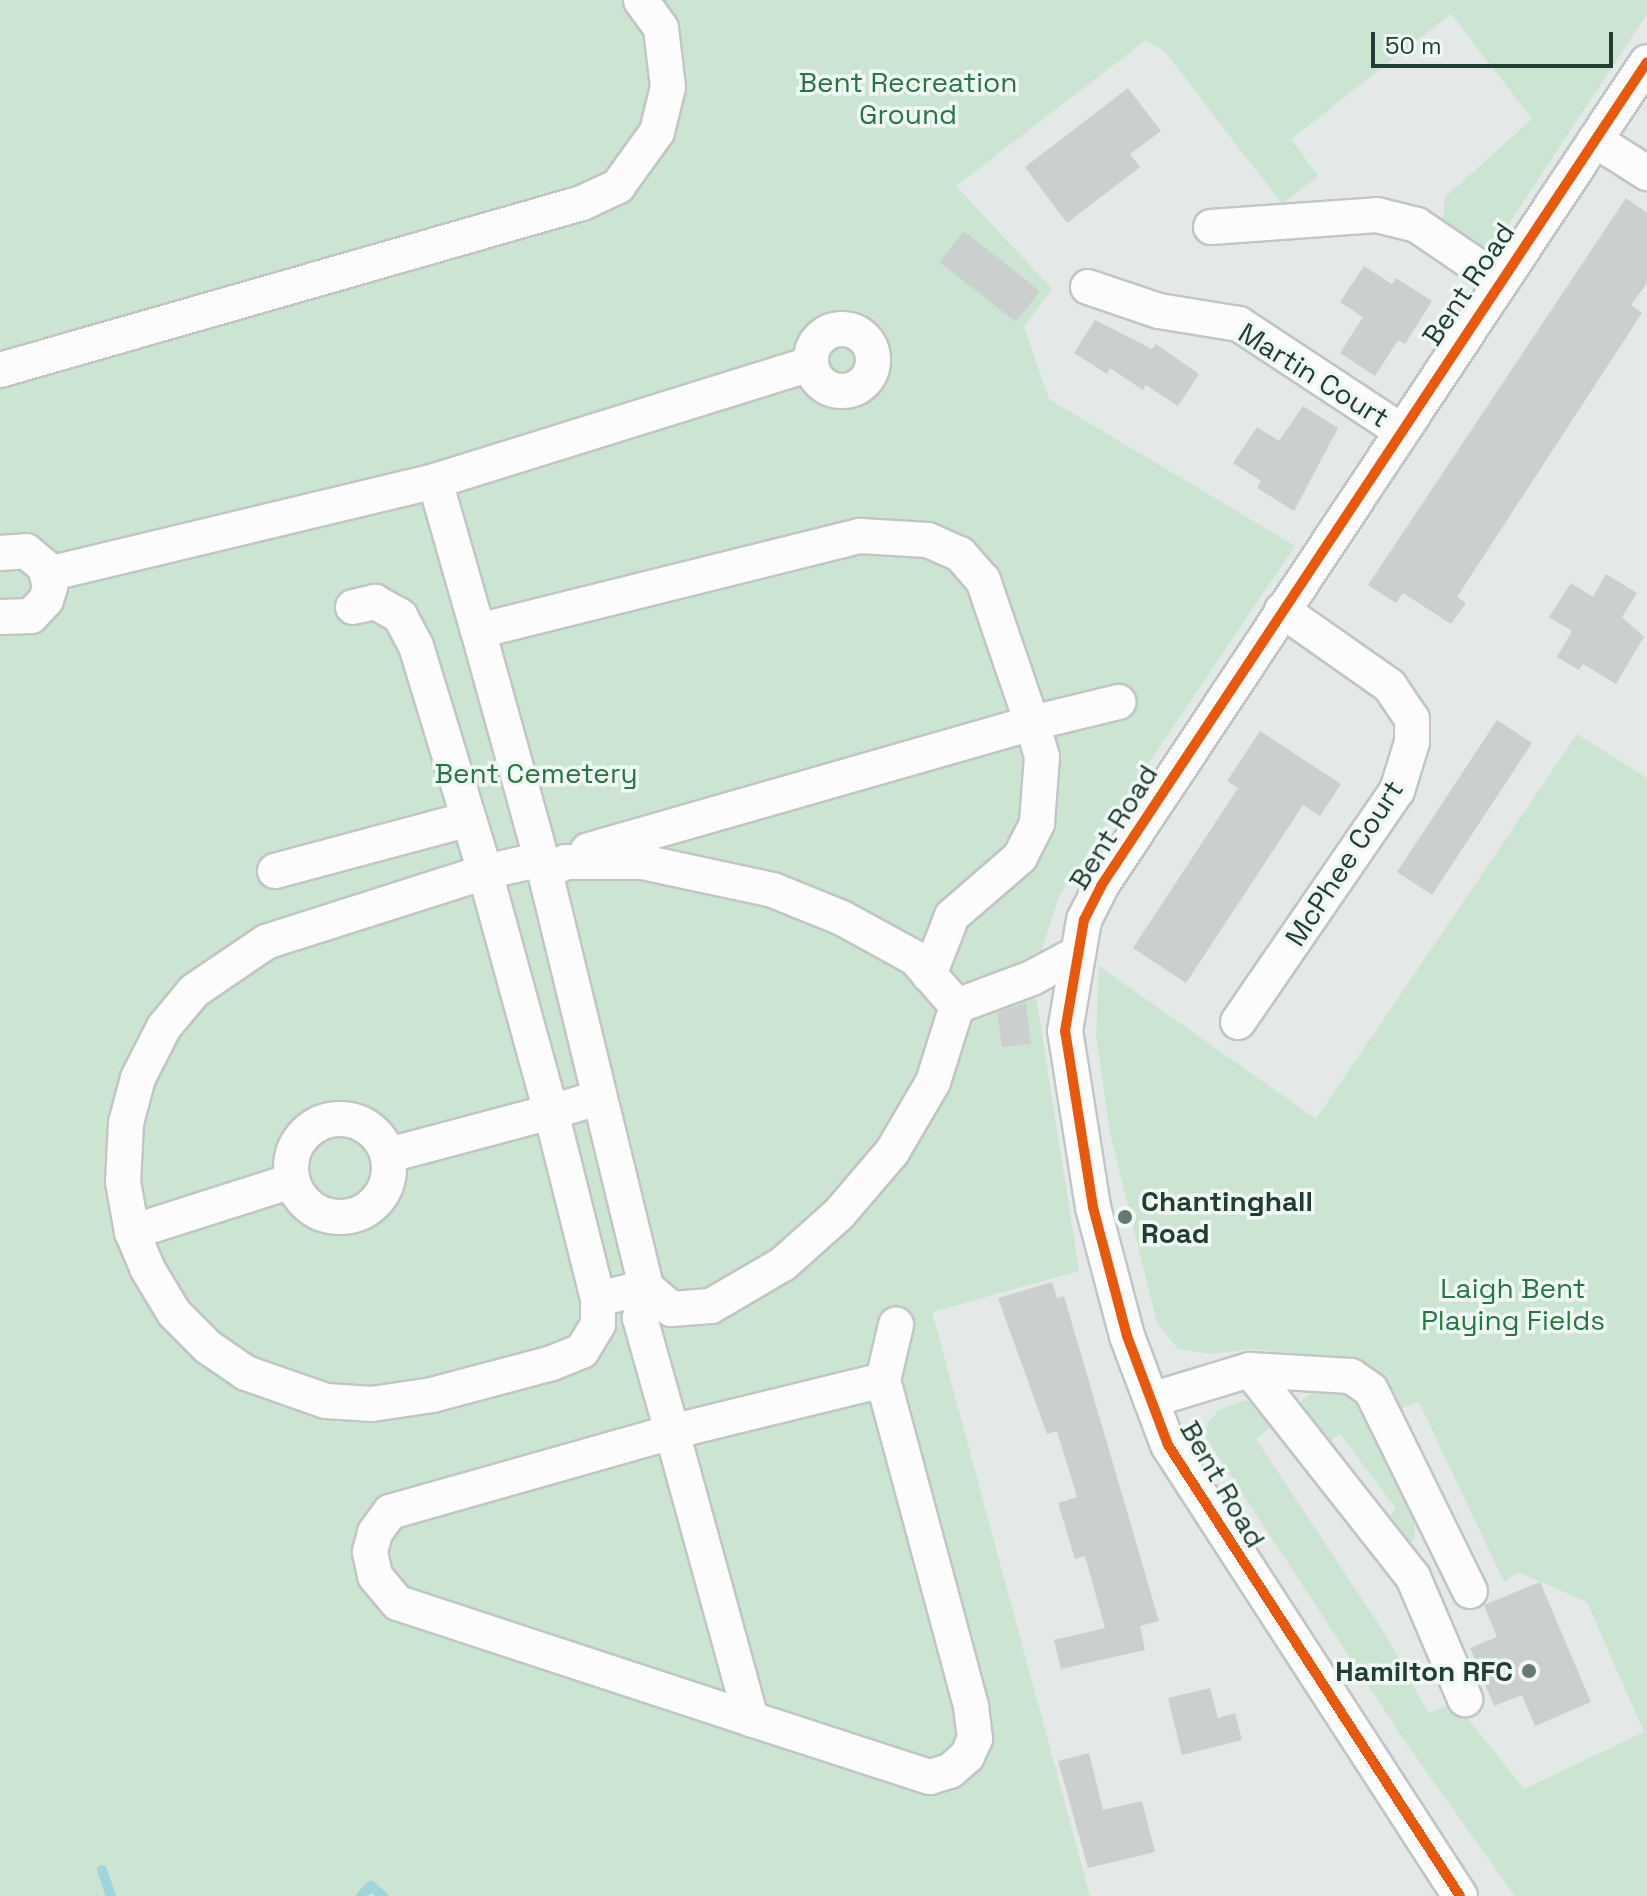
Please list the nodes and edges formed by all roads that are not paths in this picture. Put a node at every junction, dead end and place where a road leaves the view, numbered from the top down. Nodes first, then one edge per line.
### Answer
1 (641, 0) edge
2 (1647, 62) edge
3 (1595, 140) junction
4 (1647, 173) edge
5 (1211, 227) dead end
6 (1499, 281) junction
7 (1088, 287) dead end
8 (810, 364) dead end
9 (0, 370) edge
10 (1400, 430) junction
11 (435, 481) junction
12 (0, 553) edge
13 (48, 574) junction
14 (353, 607) dead end
15 (1282, 610) junction
16 (0, 617) edge
17 (478, 631) junction
18 (1118, 702) dead end
19 (1032, 723) junction
20 (466, 820) junction
21 (551, 864) junction
22 (275, 871) dead end
23 (485, 872) junction
24 (1076, 954) junction
25 (929, 975) junction
26 (957, 1006) junction
27 (1238, 1022) dead end
28 (598, 1098) junction
29 (551, 1112) junction
30 (389, 1155) junction
31 (292, 1181) junction
32 (132, 1232) junction
33 (646, 1287) junction
34 (598, 1299) junction
35 (896, 1325) dead end
36 (1250, 1370) junction
37 (883, 1380) junction
38 (1151, 1400) junction
39 (672, 1432) junction
40 (1470, 1591) dead end
41 (1465, 1699) dead end
42 (751, 1719) junction
43 (1460, 1896) edge

1 - 9 street
2 - 3 street, Bent Road
3 - 4 street
3 - 6 street, Bent Road
5 - 6 street
6 - 10 street, Bent Road
7 - 10 street, Martin Court
8 - 11 street
10 - 15 street, Bent Road
11 - 13 street
11 - 17 street
12 - 13 street
13 - 16 street
14 - 20 street
15 - 24 street, Bent Road
15 - 27 street, McPhee Court
17 - 19 street
17 - 21 street
18 - 19 street
19 - 21 street
19 - 25 street
20 - 22 street
20 - 23 street
21 - 23 street
21 - 25 street
21 - 28 street
23 - 29 street
23 - 32 street
24 - 26 street
24 - 38 street, Bent Road
25 - 26 street
26 - 33 street
28 - 29 street
28 - 33 street
29 - 30 street
29 - 34 street
30 - 31 street
30 - 31 street
31 - 32 street
32 - 34 street
33 - 34 street
33 - 39 street
35 - 37 street
36 - 38 street
36 - 40 street
36 - 41 street
37 - 39 street
37 - 42 street
38 - 43 street, Bent Road
39 - 42 street
39 - 42 street

